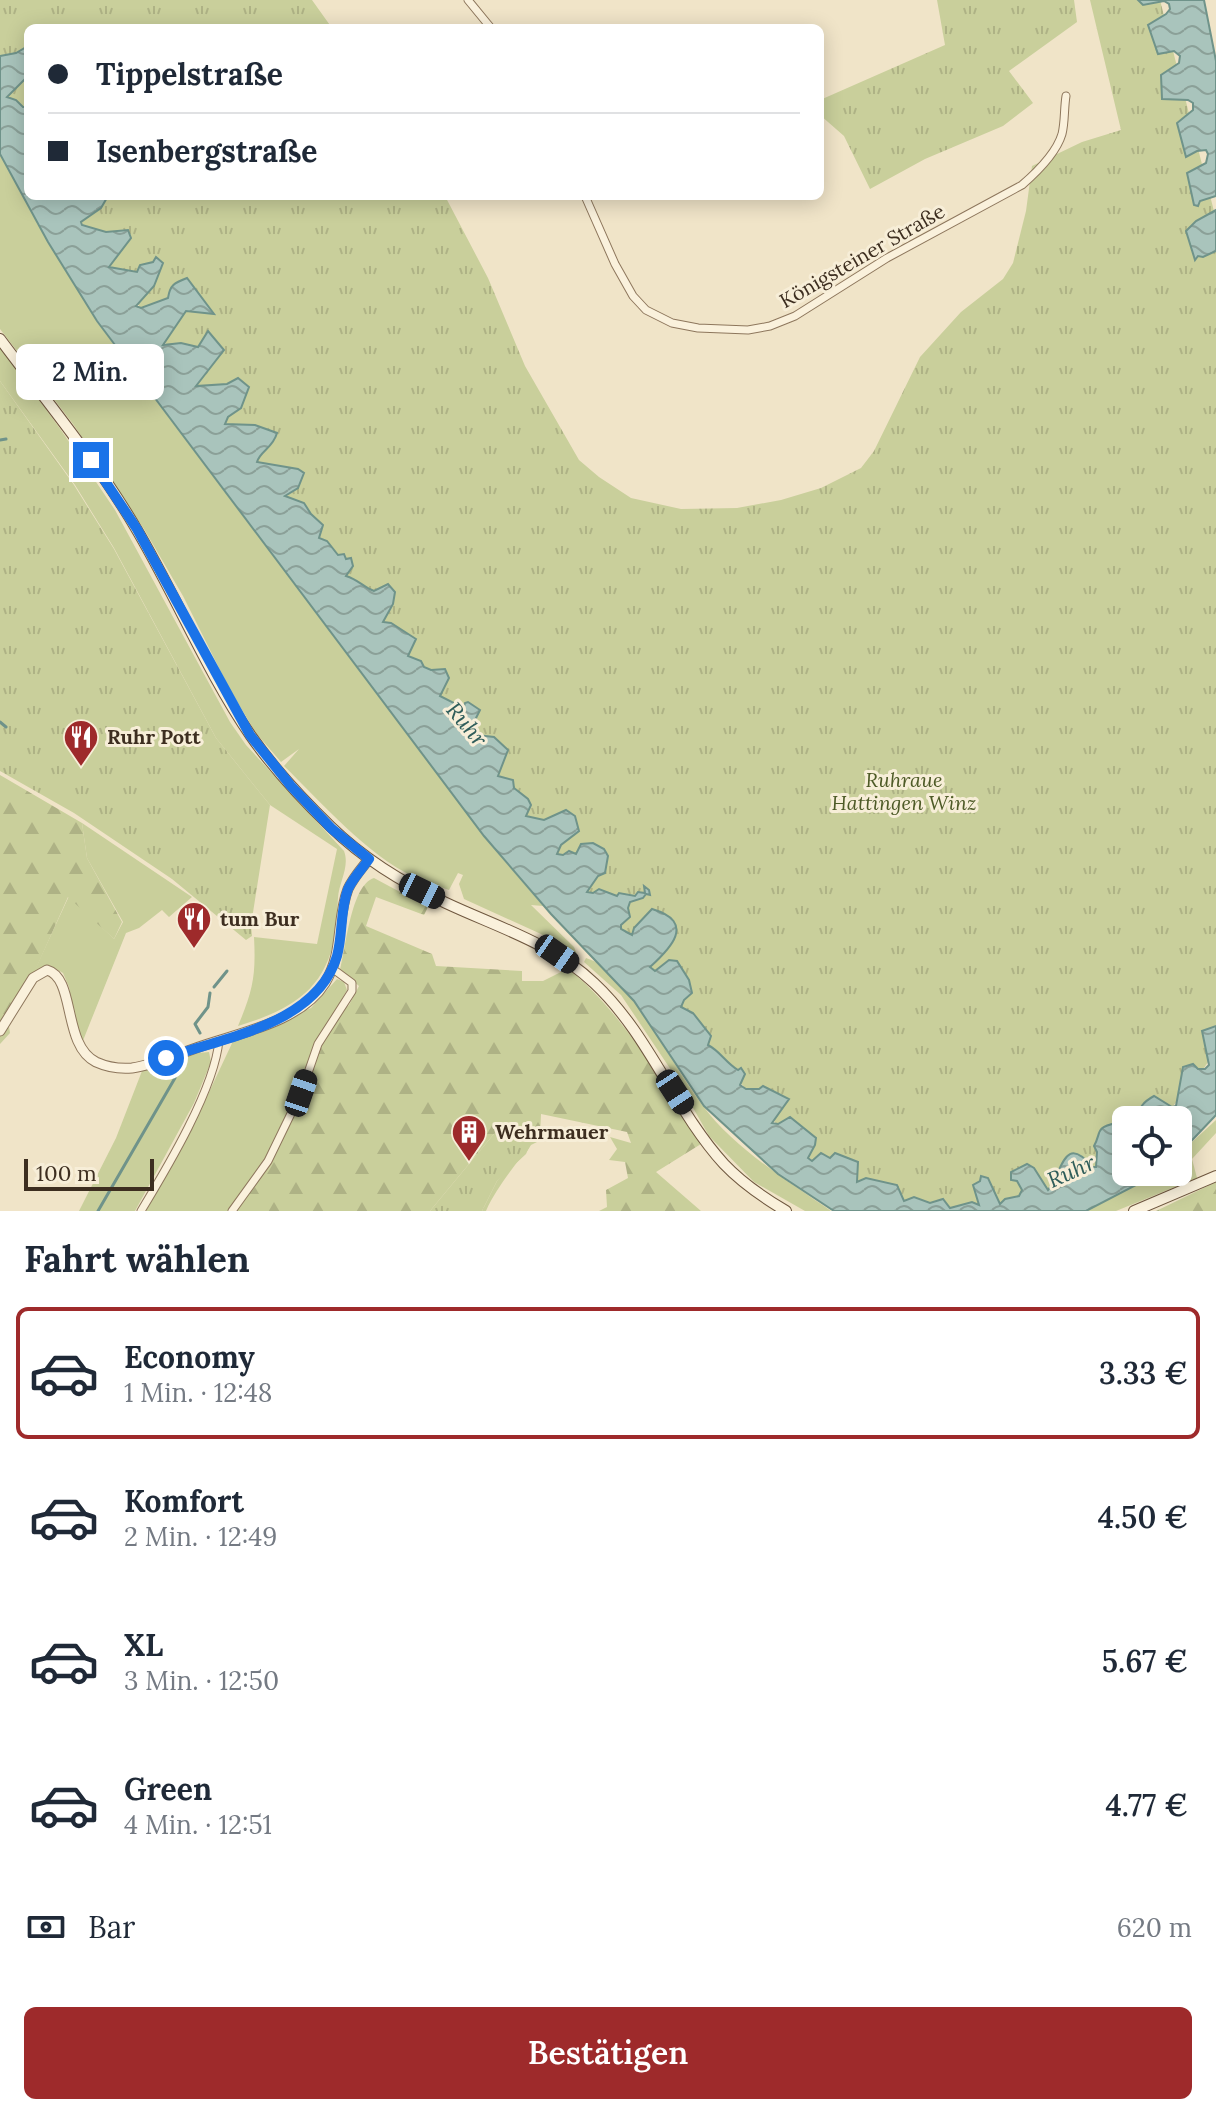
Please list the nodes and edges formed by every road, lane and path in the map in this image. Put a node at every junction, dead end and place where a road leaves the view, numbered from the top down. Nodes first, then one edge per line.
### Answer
1 (468, 0) edge
2 (488, 24) edge
3 (1066, 96) dead end
4 (587, 200) edge
5 (0, 339) edge
6 (369, 859) junction
7 (333, 969) junction
8 (0, 1031) edge
9 (219, 1040) junction
10 (1216, 1176) edge
11 (141, 1211) edge
12 (232, 1211) edge
13 (786, 1211) edge
14 (1134, 1211) edge

1 - 2 street
3 - 4 street, Königsteiner Straße
5 - 6 main road
6 - 7 street
6 - 13 main road
7 - 9 street
7 - 12 street
8 - 9 street
9 - 11 street
10 - 14 main road

